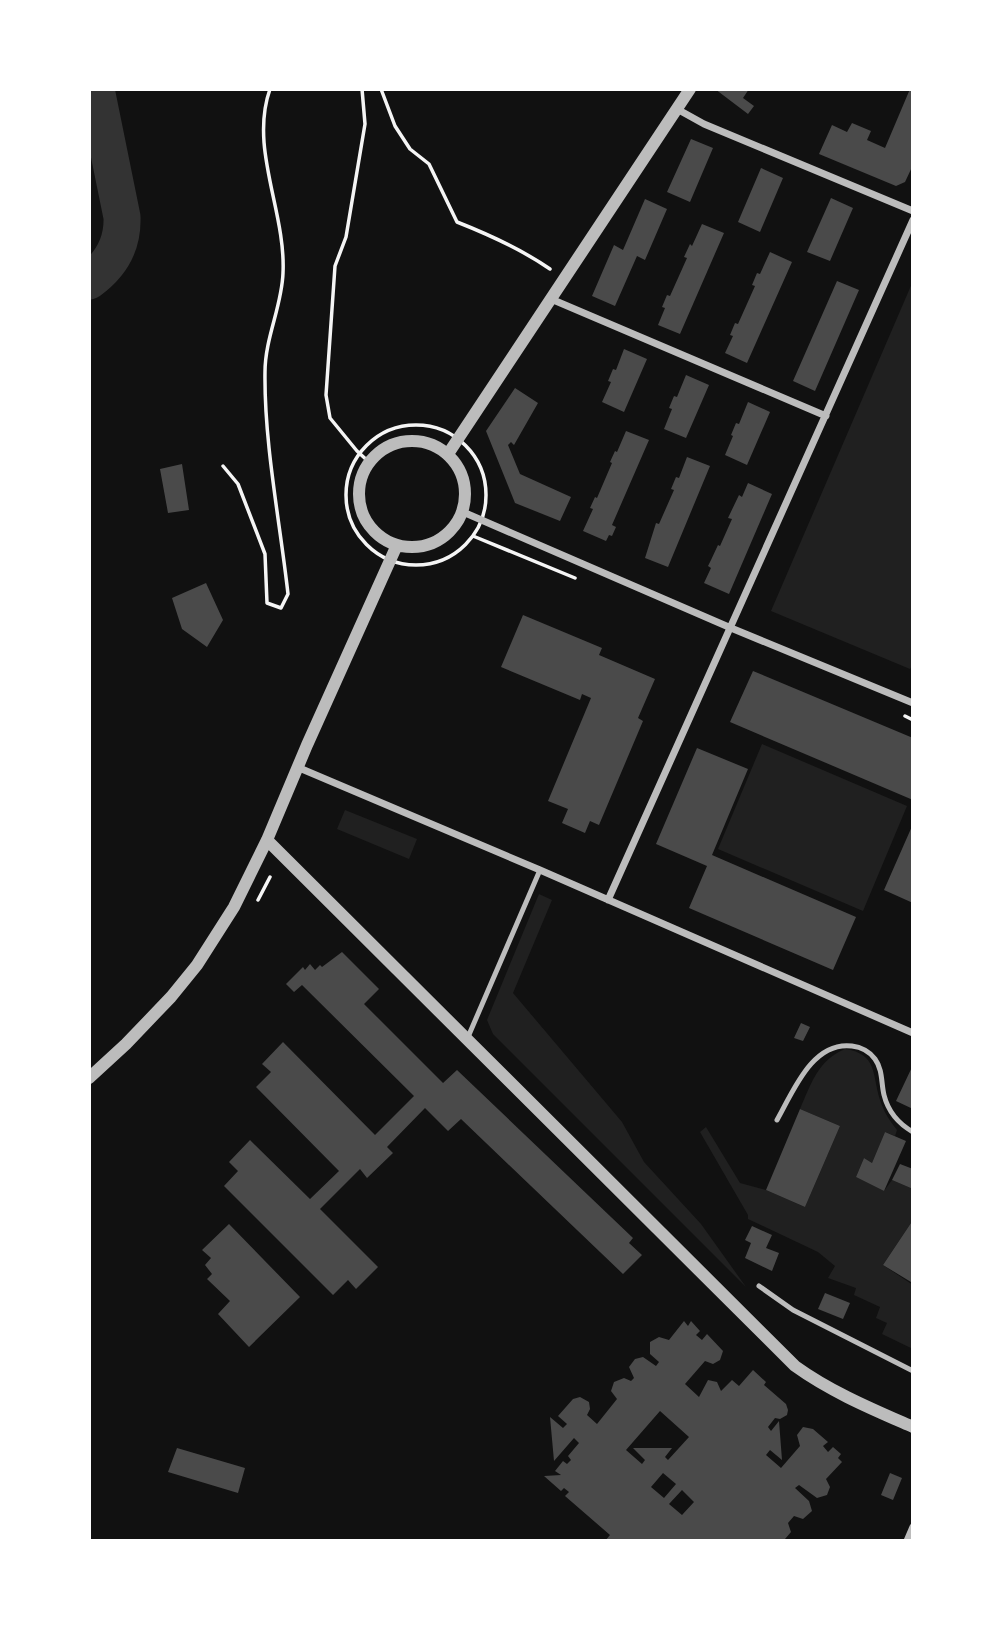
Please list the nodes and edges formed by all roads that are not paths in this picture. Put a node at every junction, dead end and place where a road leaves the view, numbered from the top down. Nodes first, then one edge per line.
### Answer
1 (690, 89) edge
2 (677, 109) junction
3 (913, 211) edge
4 (913, 220) edge
5 (551, 299) junction
6 (826, 416) junction
7 (448, 454) junction
8 (463, 512) junction
9 (397, 545) junction
10 (731, 628) junction
11 (913, 703) edge
12 (298, 767) junction
13 (267, 840) junction
14 (540, 870) junction
15 (608, 900) junction
16 (913, 1033) edge
17 (467, 1040) junction
18 (89, 1078) edge
19 (778, 1120) dead end
20 (913, 1132) edge
21 (759, 1286) dead end
22 (913, 1371) edge
23 (913, 1427) edge
24 (913, 1527) edge
25 (907, 1541) edge

1 - 2 street
2 - 3 street
2 - 5 street
4 - 6 street
5 - 6 street
5 - 7 street
6 - 10 street
7 - 8 street
7 - 9 street
8 - 9 street
8 - 10 street
9 - 12 street
10 - 11 street
10 - 15 street
12 - 13 street
12 - 14 street
13 - 17 street
13 - 18 street
14 - 15 street
14 - 17 lane
15 - 16 street
17 - 23 street
19 - 20 lane
21 - 22 lane
24 - 25 street

